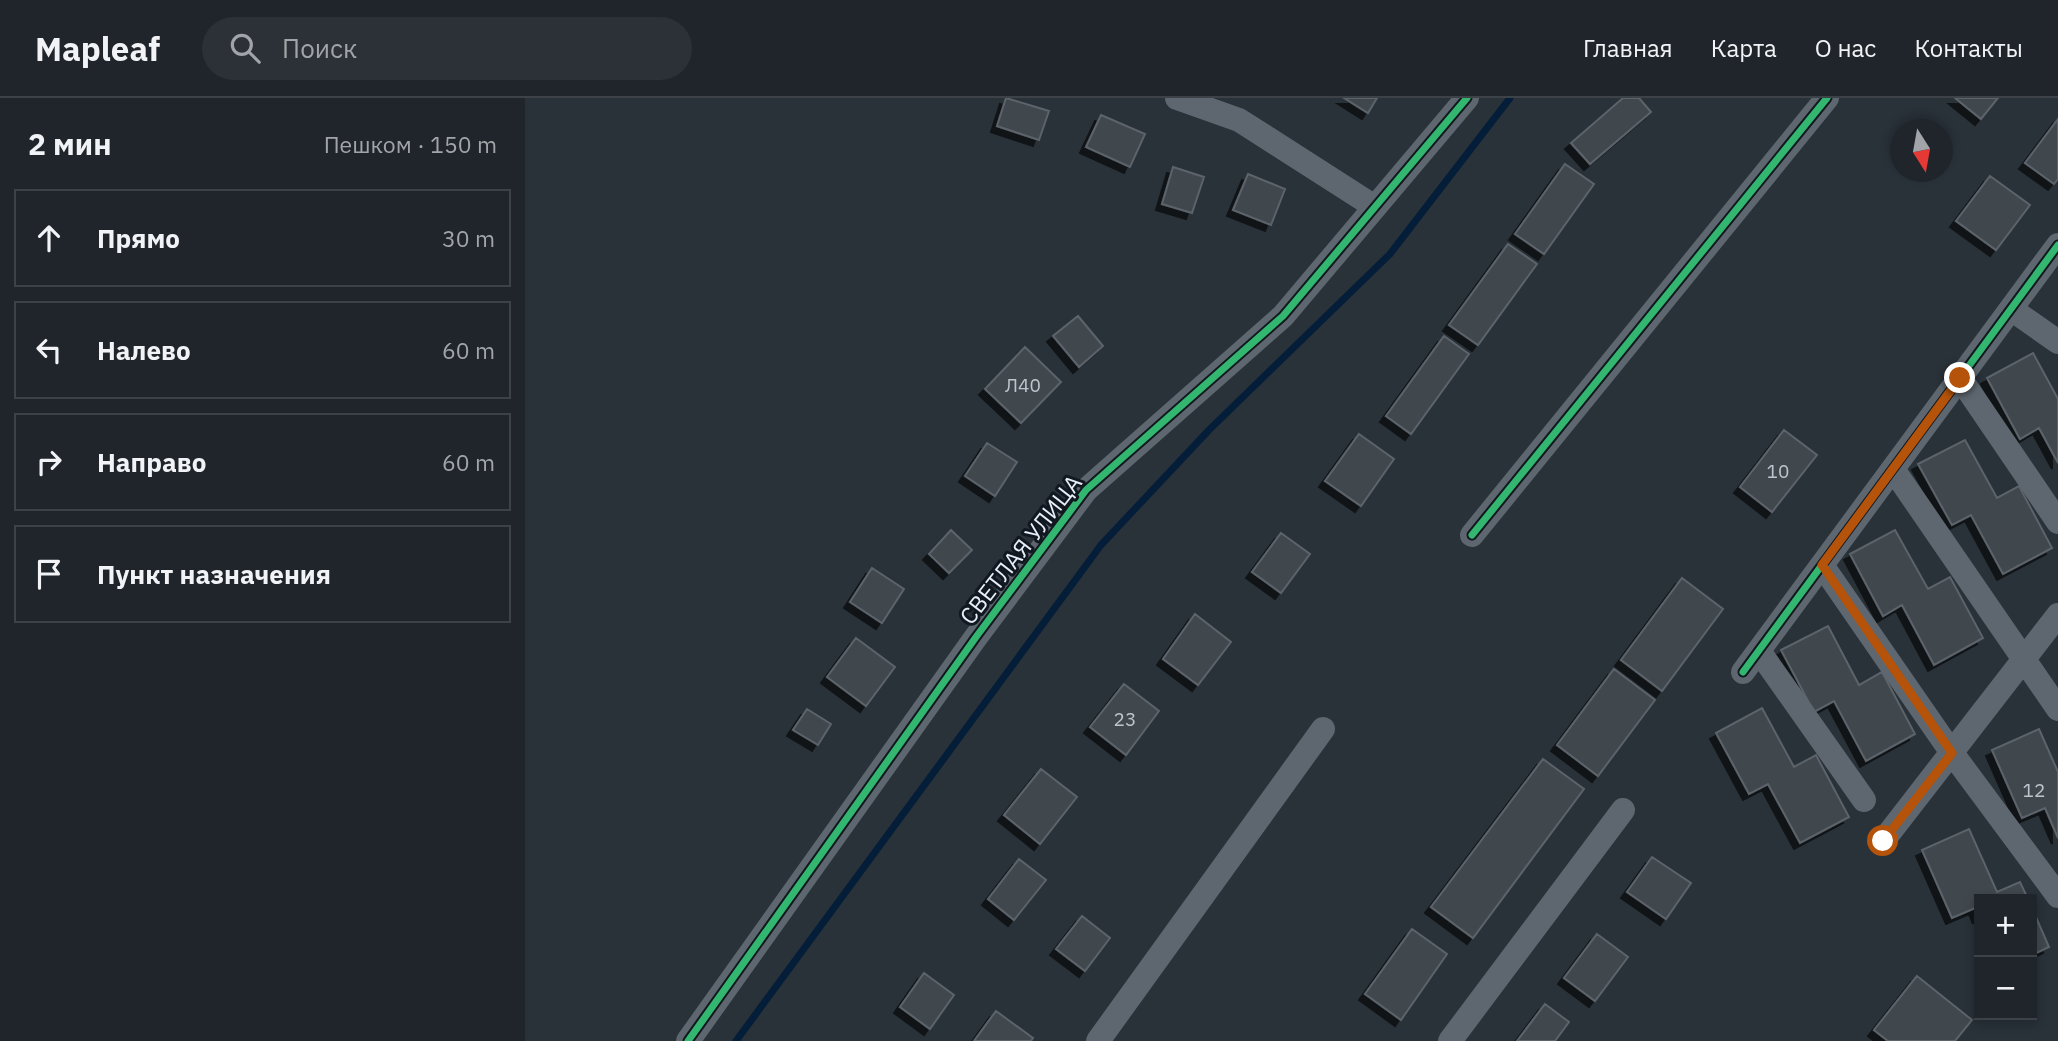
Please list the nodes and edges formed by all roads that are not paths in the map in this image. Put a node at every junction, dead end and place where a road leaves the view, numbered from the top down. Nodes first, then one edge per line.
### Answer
1 (1177, 98) edge
2 (1467, 98) edge
3 (1827, 98) edge
4 (1375, 206) junction
5 (2058, 245) edge
6 (2011, 310) junction
7 (2058, 342) edge
8 (1960, 378) junction
9 (1893, 469) junction
10 (2058, 522) edge
11 (1472, 535) dead end
12 (1822, 565) junction
13 (2058, 615) edge
14 (1759, 651) junction
15 (2024, 659) junction
16 (1743, 672) dead end
17 (2058, 709) edge
18 (1323, 729) dead end
19 (1952, 753) junction
20 (1864, 800) dead end
21 (1623, 810) dead end
22 (1883, 841) dead end
23 (2058, 896) edge
24 (688, 1041) edge
25 (1098, 1041) edge
26 (1450, 1041) edge

1 - 4 street
2 - 4 street, СВЕТЛАЯ УЛИЦА
3 - 11 street
4 - 24 street, СВЕТЛАЯ УЛИЦА
5 - 6 street
6 - 7 street
6 - 8 street
8 - 9 street
8 - 10 street
9 - 12 street
9 - 15 street
12 - 14 street
12 - 19 street
13 - 15 street
14 - 16 street
14 - 20 street
15 - 17 street
15 - 19 street
18 - 25 street
19 - 22 street
19 - 23 street
21 - 26 street

